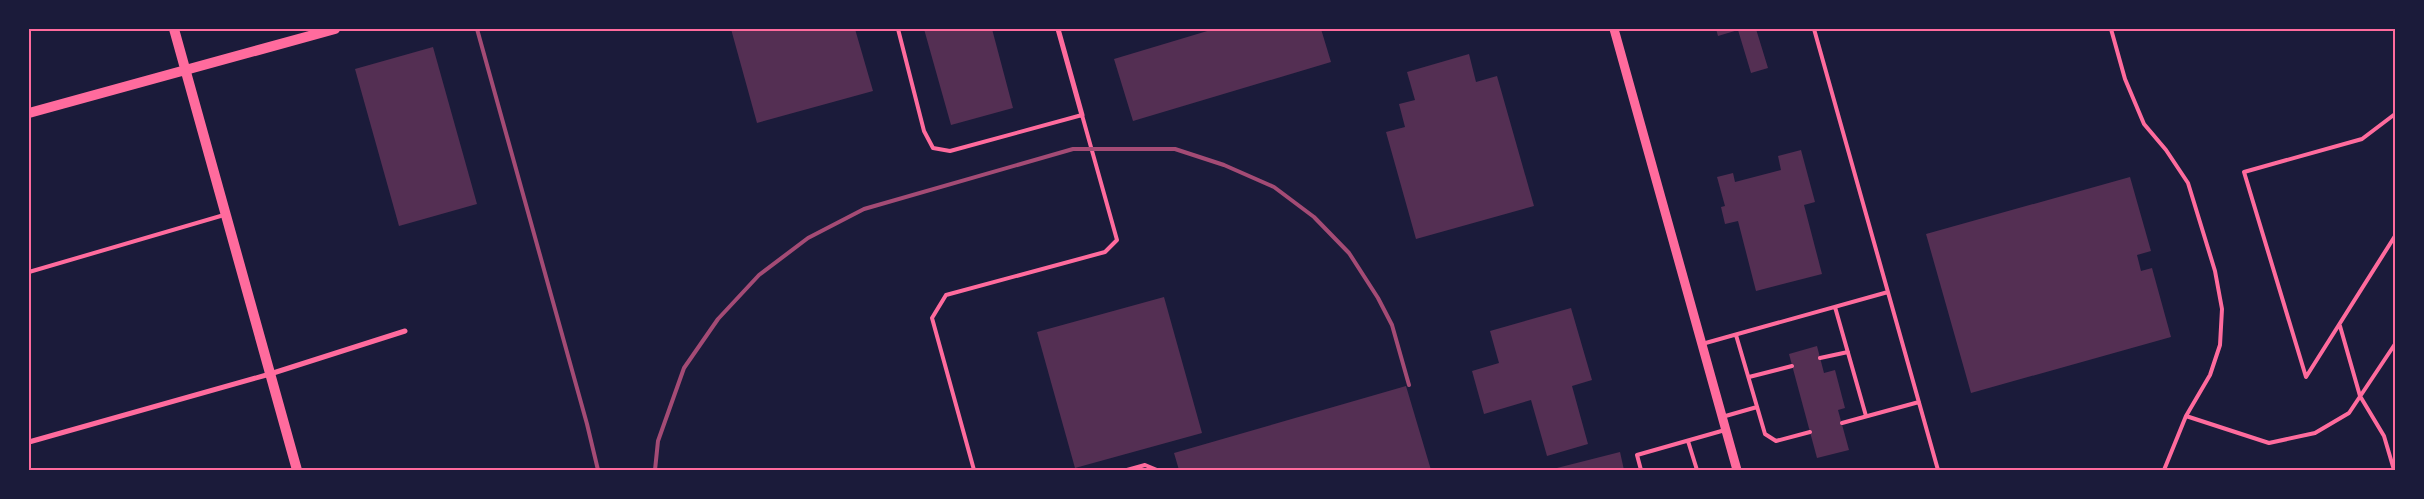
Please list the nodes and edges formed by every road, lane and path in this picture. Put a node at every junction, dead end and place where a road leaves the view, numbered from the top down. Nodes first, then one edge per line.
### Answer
1 (174, 29) edge
2 (335, 29) edge
3 (898, 29) edge
4 (1058, 29) edge
5 (1614, 29) edge
6 (1814, 29) edge
7 (2111, 29) edge
8 (29, 113) edge
9 (2395, 114) edge
10 (1082, 115) junction
11 (226, 215) junction
12 (2395, 236) edge
13 (29, 272) edge
14 (1888, 292) junction
15 (1835, 307) junction
16 (2340, 326) junction
17 (405, 331) dead end
18 (1736, 335) junction
19 (1702, 344) junction
20 (2395, 344) edge
21 (1848, 352) junction
22 (1820, 358) dead end
23 (1792, 366) dead end
24 (270, 374) junction
25 (1748, 377) junction
26 (2360, 396) junction
27 (1919, 402) junction
28 (1757, 407) junction
29 (1866, 416) junction
30 (2186, 416) junction
31 (1722, 417) junction
32 (1842, 423) dead end
33 (1726, 430) junction
34 (1810, 432) dead end
35 (1688, 441) junction
36 (29, 442) edge
37 (297, 470) edge
38 (974, 470) edge
39 (1127, 470) edge
40 (1157, 470) edge
41 (1641, 470) edge
42 (1696, 470) edge
43 (1737, 470) edge
44 (1938, 470) edge
45 (2164, 470) edge
46 (2394, 470) edge

1 - 11 main road
2 - 8 main road
3 - 10 lane
4 - 10 street
5 - 19 street
6 - 14 lane
7 - 30 lane
9 - 16 lane
10 - 38 lane
11 - 13 lane
11 - 24 main road
12 - 16 lane
14 - 15 lane
14 - 27 lane
15 - 18 lane
15 - 21 lane
16 - 26 lane
17 - 24 street
18 - 19 lane
18 - 25 lane
19 - 31 street
20 - 26 lane
21 - 22 lane
21 - 29 lane
23 - 25 lane
24 - 36 street
24 - 37 main road
25 - 28 lane
26 - 30 lane
26 - 46 lane
27 - 29 lane
27 - 44 lane
28 - 31 lane
28 - 34 lane
29 - 32 lane
30 - 45 lane
31 - 33 street
33 - 35 lane
33 - 43 street
35 - 41 lane
35 - 42 lane
39 - 40 lane

